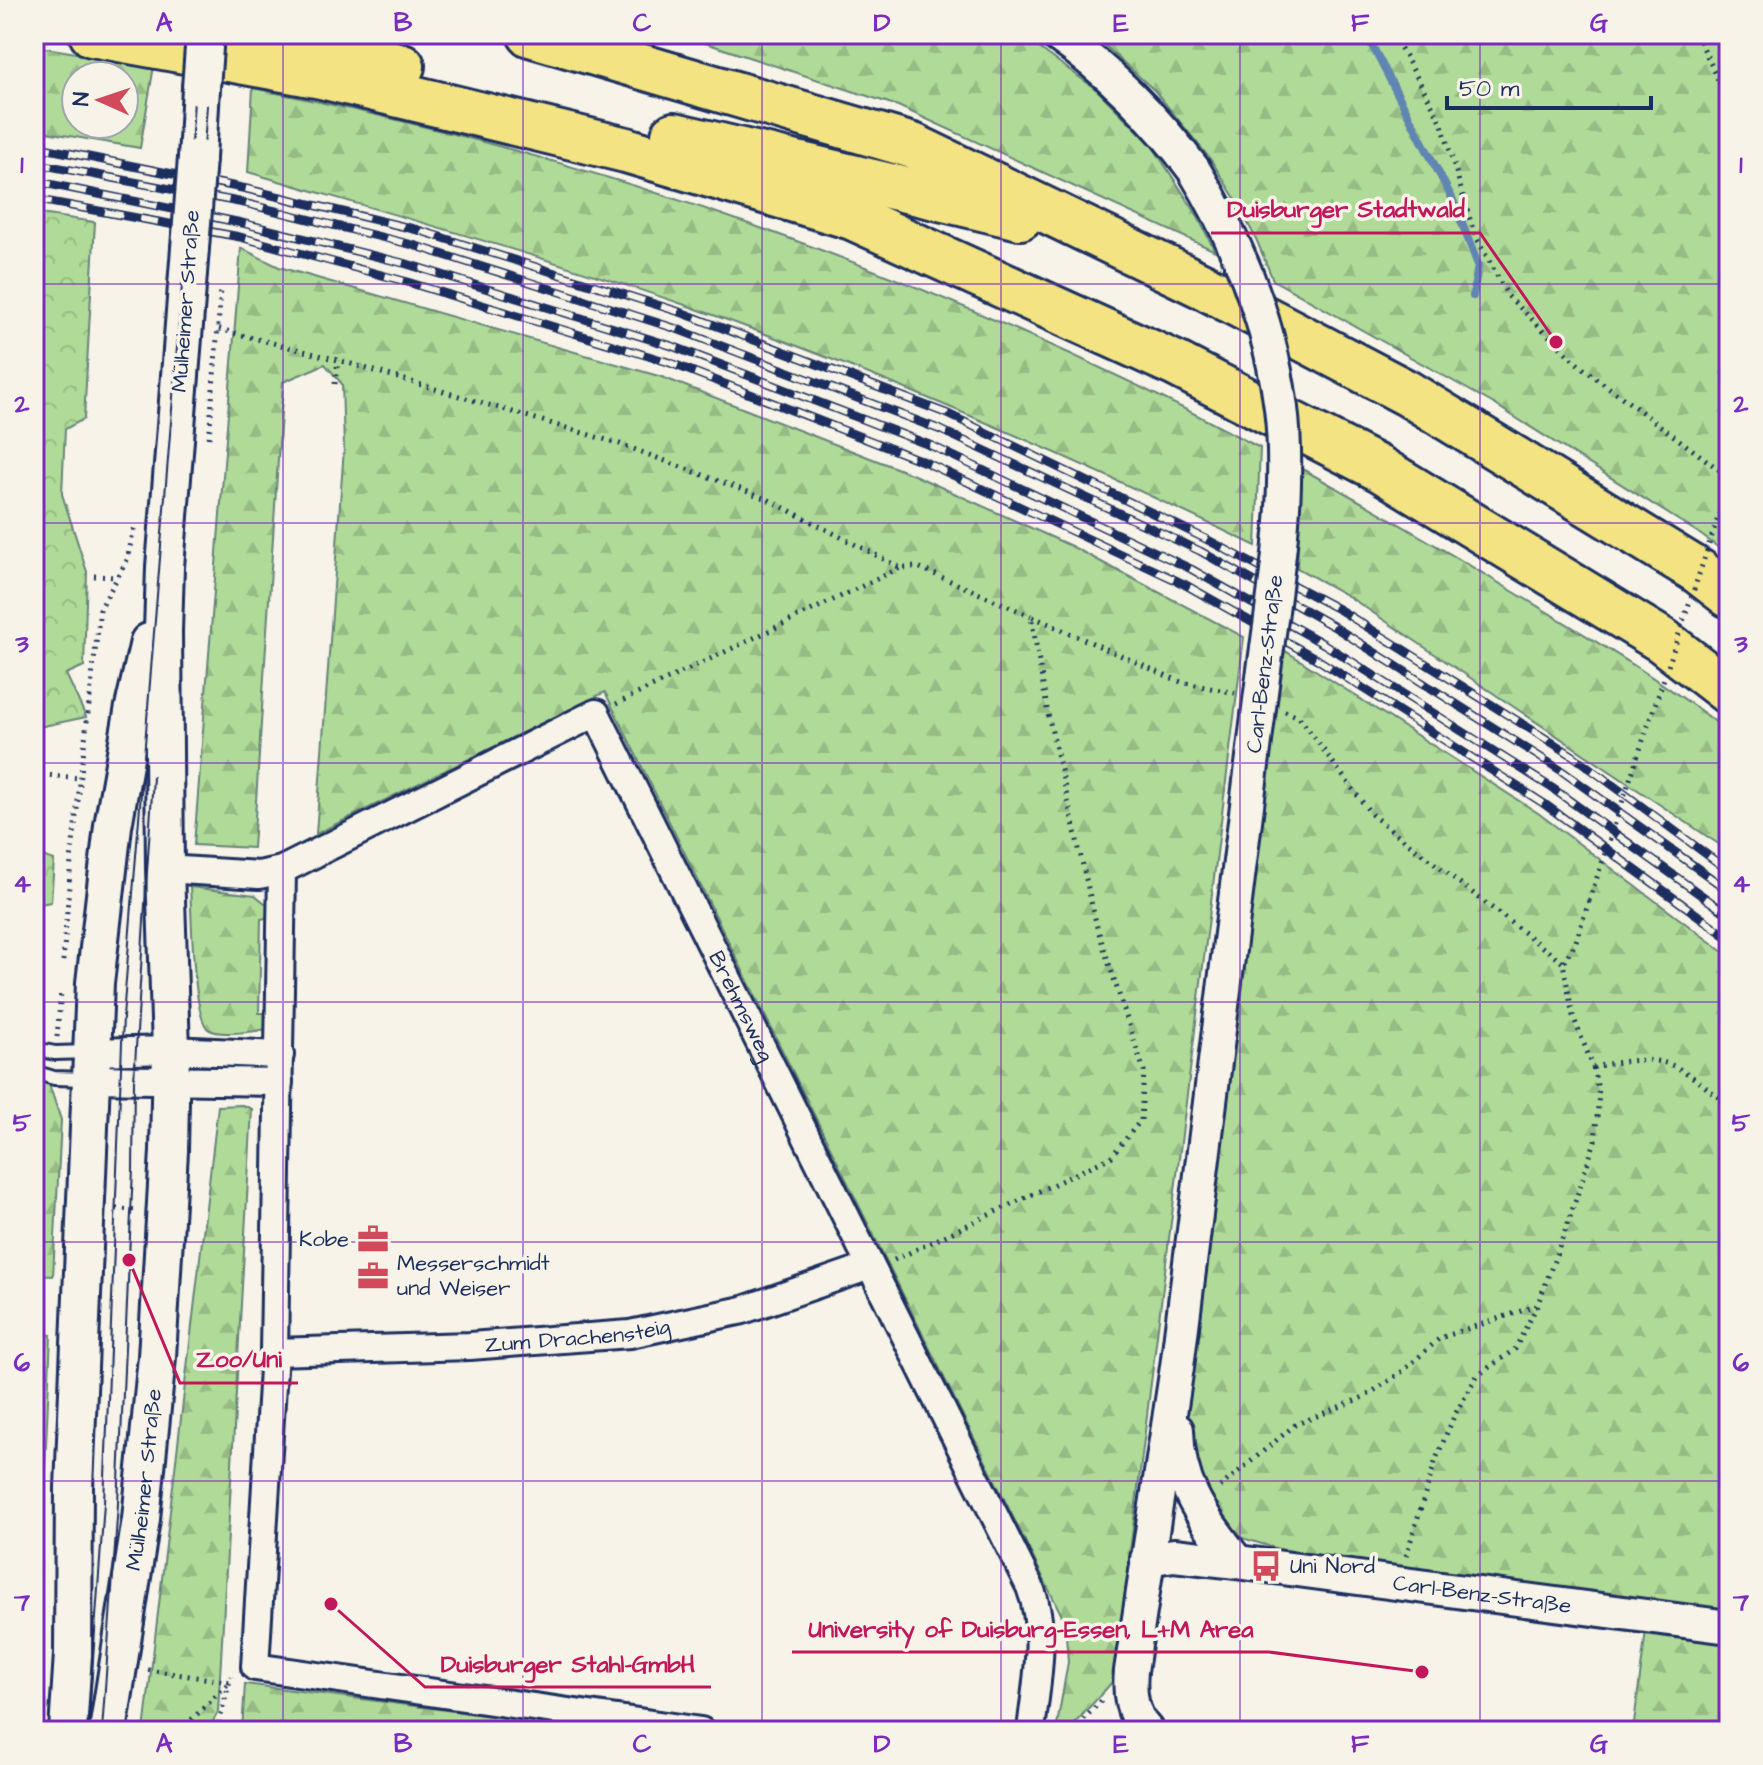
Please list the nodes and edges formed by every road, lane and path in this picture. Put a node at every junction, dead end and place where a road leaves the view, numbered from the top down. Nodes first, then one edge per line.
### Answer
1 (92, 34) edge
2 (205, 34) edge
3 (263, 34) edge
4 (530, 34) edge
5 (1056, 34) edge
6 (1393, 34) edge
7 (1697, 34) edge
8 (1729, 87) edge
9 (1092, 234) junction
10 (221, 285) dead end
11 (219, 329) junction
12 (217, 346) dead end
13 (338, 360) junction
14 (335, 384) dead end
15 (1729, 477) edge
16 (1729, 485) edge
17 (136, 510) dead end
18 (165, 567) junction
19 (901, 568) junction
20 (94, 576) dead end
21 (118, 577) junction
22 (1729, 595) edge
23 (1031, 616) junction
24 (1729, 692) edge
25 (1258, 706) junction
26 (596, 713) junction
27 (34, 774) edge
28 (80, 778) junction
29 (165, 869) junction
30 (282, 870) junction
31 (1563, 963) junction
32 (63, 967) dead end
33 (61, 982) dead end
34 (59, 1013) dead end
35 (34, 1049) edge
36 (280, 1055) junction
37 (91, 1066) junction
38 (172, 1066) junction
39 (1593, 1067) junction
40 (34, 1072) edge
41 (279, 1082) junction
42 (1729, 1106) edge
43 (87, 1208) junction
44 (165, 1211) junction
45 (870, 1266) junction
46 (1537, 1306) junction
47 (274, 1352) junction
48 (1177, 1367) junction
49 (1197, 1508) junction
50 (1147, 1559) junction
51 (1237, 1562) junction
52 (1398, 1582) junction
53 (1729, 1627) edge
54 (141, 1669) dead end
55 (231, 1682) junction
56 (68, 1731) edge
57 (108, 1731) edge
58 (180, 1731) edge
59 (217, 1731) edge
60 (701, 1731) edge
61 (1031, 1731) edge
62 (1147, 1731) edge

1 - 24 highway
2 - 18 main road, Mülheimer Straße, bridge
3 - 9 highway
4 - 9 highway
5 - 25 street, Carl-Benz-Straße, bridge
6 - 15 path
7 - 8 path
9 - 22 highway
10 - 11 path
11 - 12 path
11 - 13 path
13 - 14 path
13 - 19 path
16 - 31 path, bridge
17 - 21 path
18 - 29 main road, Mülheimer Straße
18 - 37 main road, Mülheimer Straße
19 - 23 path
19 - 26 path
20 - 21 path
21 - 28 path
23 - 25 path
23 - 45 path
25 - 31 path
25 - 48 street, Carl-Benz-Straße
26 - 30 street
26 - 45 street, Brehmsweg
27 - 28 path
28 - 32 path
29 - 30 street
29 - 38 main road, Mülheimer Straße
30 - 36 street
31 - 39 path
33 - 34 path
35 - 37 lane
36 - 38 street
36 - 41 street
37 - 38 street
37 - 40 lane
37 - 43 main road, Mülheimer Straße
38 - 41 street
38 - 44 main road, Mülheimer Straße
39 - 42 path
39 - 46 path
41 - 47 street
43 - 44 path
43 - 56 main road, Mülheimer Straße
44 - 57 main road, Mülheimer Straße
45 - 47 street, Zum Drachensteig
45 - 61 street, Brehmsweg
46 - 49 path
46 - 52 path
47 - 60 street
48 - 49 street, Carl-Benz-Straße
48 - 50 street, Carl-Benz-Straße
49 - 51 street, Carl-Benz-Straße
50 - 51 street, Carl-Benz-Straße
50 - 62 street, Carl-Benz-Straße
51 - 52 street, Carl-Benz-Straße
52 - 53 street, Carl-Benz-Straße
54 - 55 path
55 - 58 path
55 - 59 path

